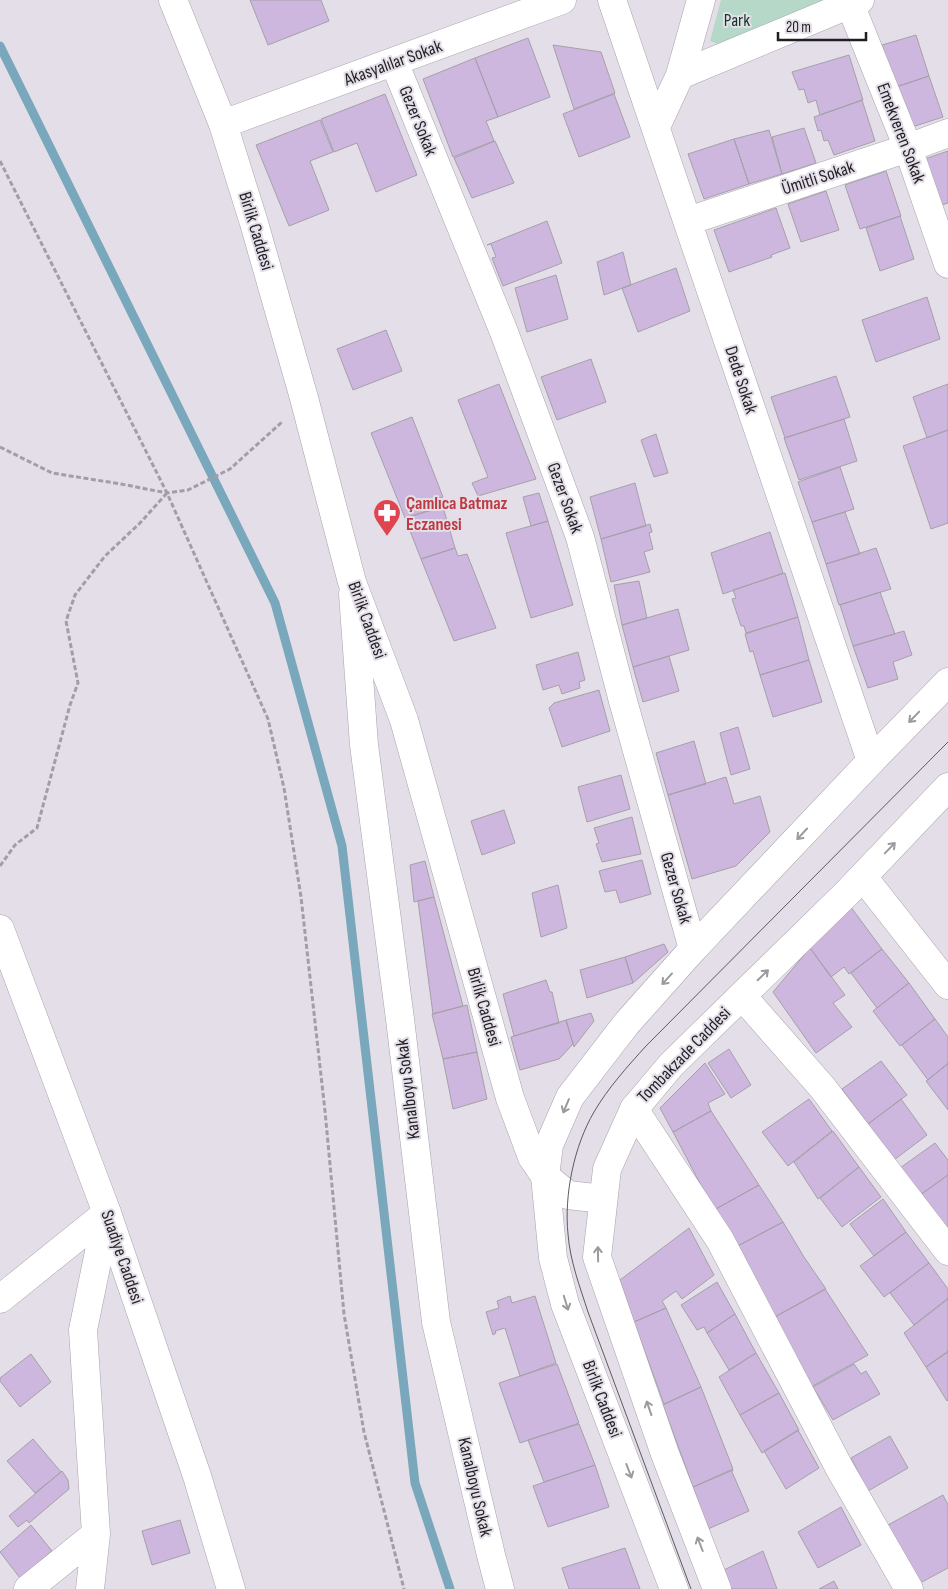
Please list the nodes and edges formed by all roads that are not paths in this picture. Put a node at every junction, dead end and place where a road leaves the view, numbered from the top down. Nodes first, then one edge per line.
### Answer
1 (173, 0) edge
2 (562, 0) edge
3 (612, 0) edge
4 (701, 0) edge
5 (855, 2) edge
6 (394, 62) junction
7 (680, 75) junction
8 (223, 124) junction
9 (656, 127) junction
10 (948, 133) edge
11 (908, 148) junction
12 (688, 221) junction
13 (948, 264) edge
14 (352, 582) junction
15 (948, 682) edge
16 (871, 761) junction
17 (948, 787) edge
18 (862, 877) junction
19 (0, 929) edge
20 (694, 949) junction
21 (948, 985) edge
22 (742, 996) junction
23 (634, 1109) junction
24 (545, 1176) junction
25 (603, 1199) junction
26 (107, 1213) junction
27 (948, 1251) edge
28 (0, 1299) edge
29 (96, 1534) junction
30 (28, 1589) edge
31 (90, 1589) edge
32 (231, 1589) edge
33 (500, 1589) edge
34 (674, 1589) edge
35 (717, 1589) edge
36 (909, 1589) edge

1 - 8 street, Birlik Caddesi
2 - 6 street, Akasyalılar Sokak
3 - 9 street, Dede Sokak
4 - 7 street
5 - 7 street
5 - 11 street, Emekveren Sokak
6 - 8 street, Akasyalılar Sokak
6 - 20 street, Gezer Sokak
7 - 9 street
8 - 14 street, Birlik Caddesi
9 - 12 street, Dede Sokak
10 - 11 street, Ümitli Sokak
11 - 12 street, Ümitli Sokak
11 - 13 street, Emekveren Sokak
12 - 16 street, Dede Sokak
14 - 24 street, Birlik Caddesi
14 - 33 street, Kanalboyu Sokak
15 -> 16 street
16 -> 20 street
18 -> 17 street, Tombakzade Caddesi
18 - 21 street
22 -> 18 street, Tombakzade Caddesi
19 - 26 street, Suadiye Caddesi
20 -> 24 street
22 - 23 street, Tombakzade Caddesi
22 - 27 street
23 - 25 street, Tombakzade Caddesi
23 - 36 street
24 - 25 street, Birlik Caddesi
24 -> 34 street, Birlik Caddesi
35 -> 25 street, Tombakzade Caddesi
26 - 28 street
26 - 29 street
26 - 32 street, Suadiye Caddesi
29 - 30 street
29 - 31 street

